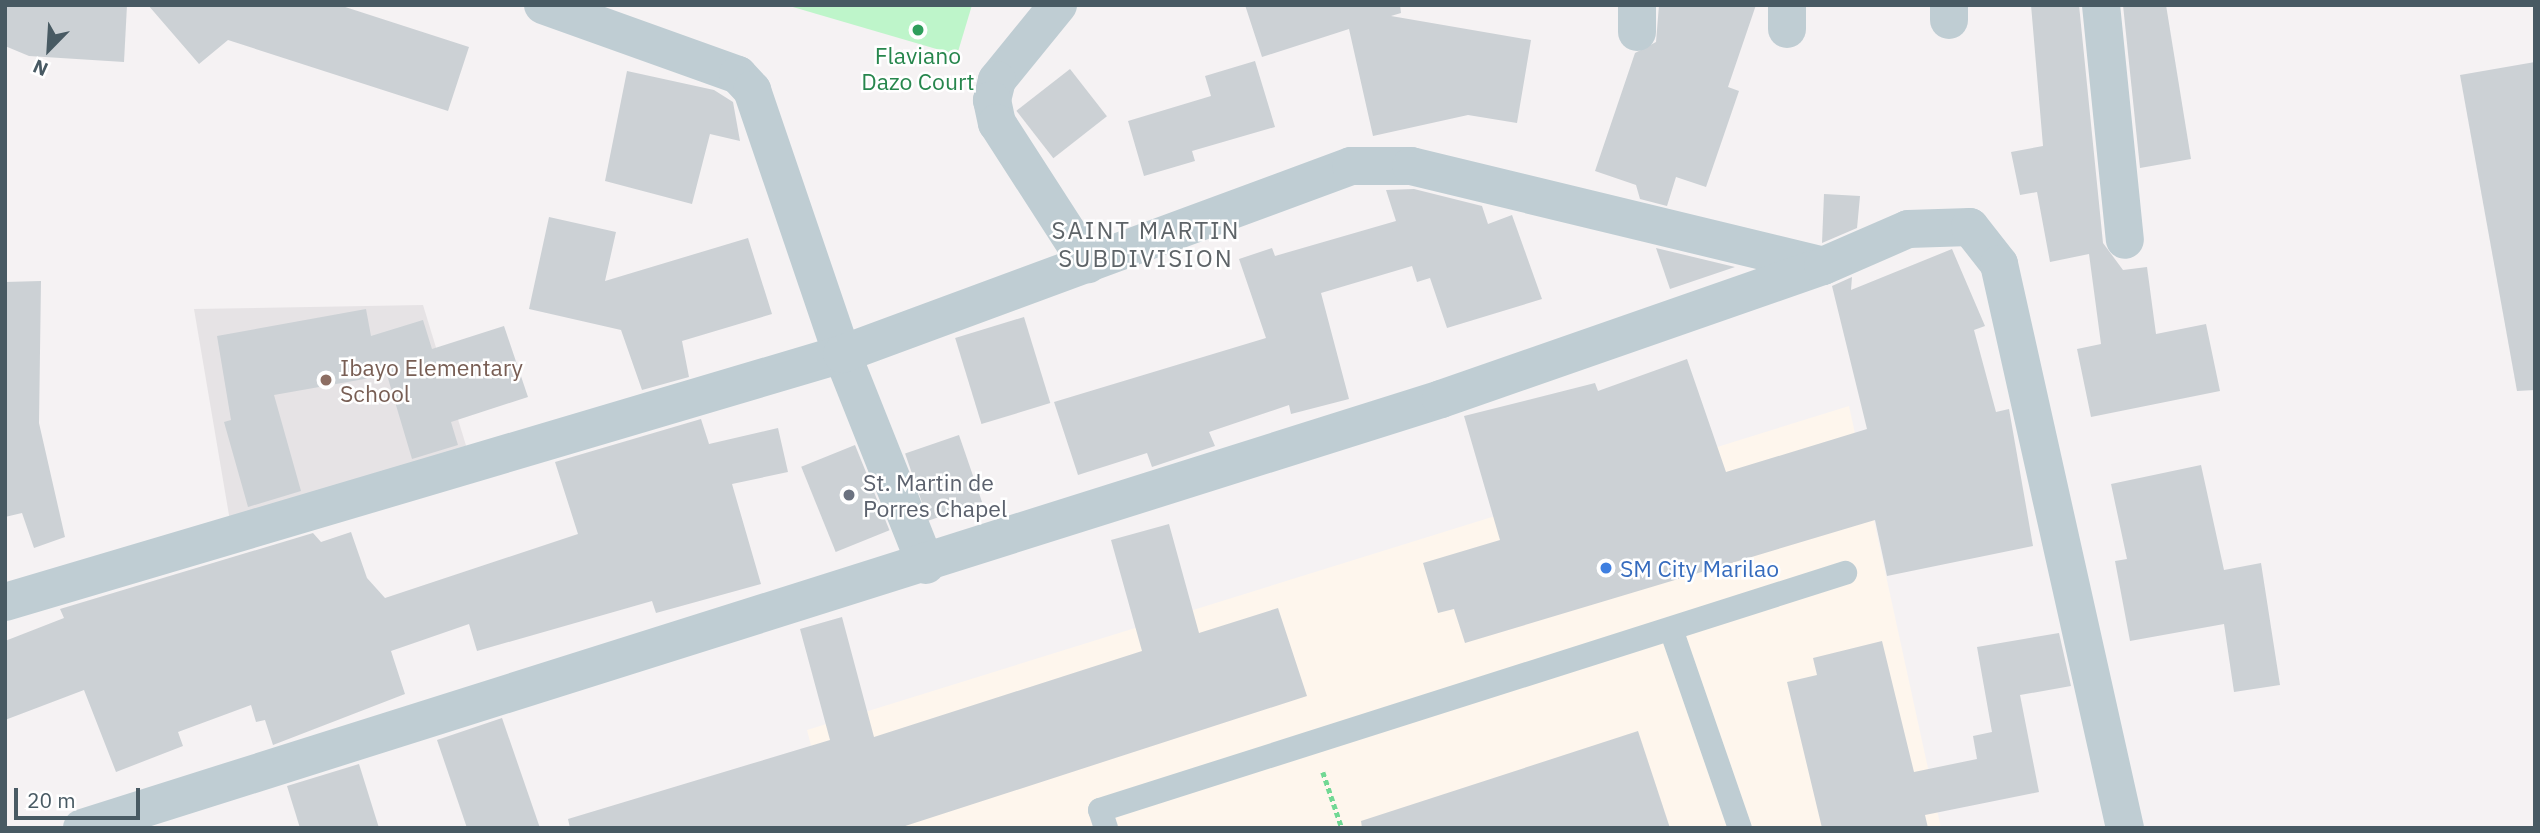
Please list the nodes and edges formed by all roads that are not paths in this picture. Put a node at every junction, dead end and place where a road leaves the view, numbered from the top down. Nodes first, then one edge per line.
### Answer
1 (543, 5) edge
2 (1057, 5) edge
3 (2101, 5) edge
4 (2125, 240) dead end
5 (1088, 264) junction
6 (1823, 266) junction
7 (842, 354) junction
8 (926, 565) junction
9 (1845, 573) dead end
10 (5, 602) edge
11 (1672, 632) junction
12 (82, 828) edge
13 (1106, 828) edge
14 (1740, 828) edge
15 (2125, 828) edge

1 - 7 street
2 - 5 street
3 - 4 street
5 - 6 street
5 - 7 street
6 - 8 street
6 - 15 street
7 - 8 street
7 - 10 street
8 - 12 street
9 - 11 lane
11 - 13 lane
11 - 14 lane

